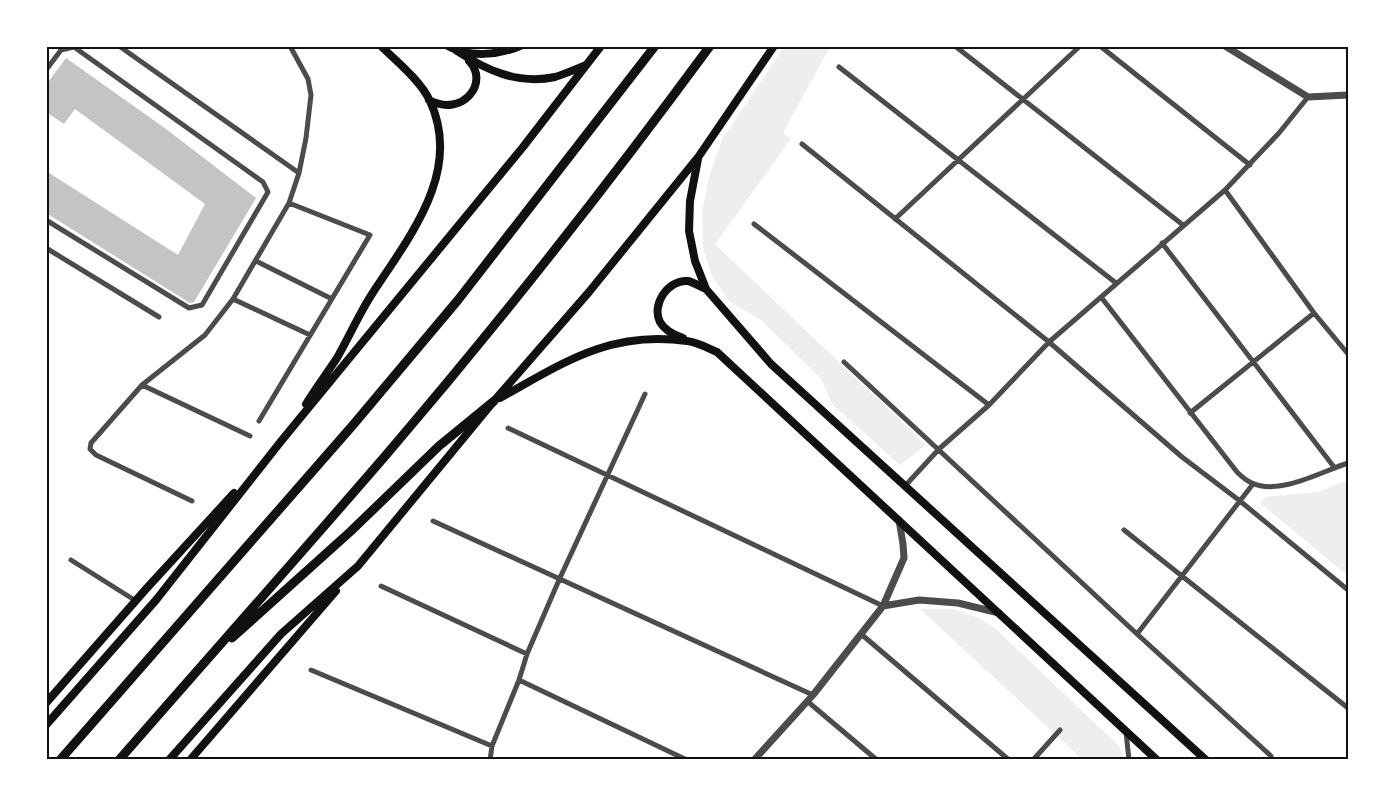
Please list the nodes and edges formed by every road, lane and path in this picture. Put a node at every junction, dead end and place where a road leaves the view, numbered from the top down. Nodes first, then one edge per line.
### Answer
1 (119, 46) edge
2 (290, 46) edge
3 (381, 46) edge
4 (520, 46) edge
5 (601, 46) edge
6 (655, 46) edge
7 (710, 46) edge
8 (774, 46) edge
9 (955, 46) edge
10 (1080, 46) edge
11 (1100, 46) edge
12 (1225, 46) edge
13 (452, 49) edge
14 (588, 64) junction
15 (838, 67) dead end
16 (46, 70) edge
17 (1348, 94) edge
18 (1308, 97) junction
19 (429, 100) junction
20 (1023, 100) junction
21 (802, 144) dead end
22 (699, 156) junction
23 (958, 160) junction
24 (1250, 165) junction
25 (298, 173) junction
26 (1225, 190) junction
27 (289, 203) junction
28 (895, 219) junction
29 (46, 220) edge
30 (754, 224) dead end
31 (1183, 225) junction
32 (1162, 243) junction
33 (46, 248) edge
34 (256, 261) junction
35 (1116, 283) junction
36 (706, 289) junction
37 (1101, 297) junction
38 (332, 298) junction
39 (233, 299) junction
40 (1314, 313) junction
41 (159, 317) dead end
42 (310, 335) junction
43 (689, 341) junction
44 (1049, 342) junction
45 (1348, 354) edge
46 (844, 362) dead end
47 (1253, 363) junction
48 (142, 385) junction
49 (645, 394) dead end
50 (494, 401) junction
51 (989, 405) junction
52 (1190, 413) junction
53 (259, 421) dead end
54 (508, 428) dead end
55 (250, 436) dead end
56 (282, 440) junction
57 (939, 449) junction
58 (1348, 463) edge
59 (1334, 467) junction
60 (609, 475) junction
61 (1253, 484) junction
62 (904, 486) junction
63 (192, 501) dead end
64 (1240, 501) junction
65 (898, 518) junction
66 (433, 521) dead end
67 (1124, 530) dead end
68 (71, 560) dead end
69 (358, 566) junction
70 (1182, 576) junction
71 (559, 580) junction
72 (381, 586) dead end
73 (1348, 590) edge
74 (136, 601) junction
75 (883, 606) junction
76 (1000, 613) junction
77 (861, 634) junction
78 (1137, 634) junction
79 (527, 654) junction
80 (201, 666) junction
81 (311, 670) dead end
82 (519, 680) junction
83 (810, 698) junction
84 (46, 704) edge
85 (1348, 708) edge
86 (46, 725) edge
87 (1060, 730) dead end
88 (1126, 731) junction
89 (492, 746) junction
90 (1270, 756) dead end
91 (60, 759) edge
92 (119, 759) edge
93 (169, 759) edge
94 (190, 759) edge
95 (490, 759) edge
96 (687, 759) edge
97 (754, 759) edge
98 (877, 759) edge
99 (1009, 759) edge
100 (1033, 759) edge
101 (1128, 759) edge
102 (1157, 759) edge
103 (1206, 759) edge

1 - 25 street
2 - 25 street
3 - 19 main road
4 - 13 main road
5 - 14 main road
6 - 91 highway
7 - 80 highway
8 - 22 main road
9 - 20 street
10 - 20 street
11 - 24 street
12 - 18 street
13 - 14 main road
13 - 19 main road
14 - 56 main road
15 - 23 street
16 - 29 street
17 - 18 street
18 - 24 street
19 - 56 main road
20 - 23 street
20 - 31 street
21 - 28 street
22 - 36 main road
22 - 50 main road
23 - 28 street
23 - 35 street
24 - 26 street
25 - 27 street
26 - 31 street
26 - 40 street
27 - 34 street
27 - 38 street
28 - 44 street
30 - 51 street
31 - 32 street
32 - 35 street
32 - 47 street
33 - 41 street
34 - 38 street
34 - 39 street
35 - 37 street
36 - 43 main road
36 - 62 main road
37 - 44 street
37 - 52 street
38 - 42 street
39 - 42 street
39 - 48 street
40 - 45 street
40 - 47 street
42 - 53 street
43 - 50 main road
43 - 65 main road
44 - 51 street
44 - 64 street
46 - 57 street
47 - 52 street
47 - 59 street
48 - 55 street
48 - 63 street
49 - 60 street
50 - 69 main road
50 - 80 highway
51 - 57 street
52 - 61 street
54 - 60 street
56 - 74 main road
56 - 86 main road
57 - 62 street
57 - 78 street
58 - 59 street
59 - 61 street
60 - 71 street
60 - 75 street
61 - 64 street
62 - 103 main road
64 - 70 street
64 - 73 street
65 - 75 street
65 - 76 main road
66 - 71 street
67 - 70 street
68 - 74 street
69 - 93 main road
69 - 94 main road
70 - 78 street
70 - 85 street
71 - 79 street
71 - 83 street
72 - 79 street
74 - 84 main road
75 - 76 street
75 - 77 street
76 - 88 main road
77 - 83 street
77 - 99 street
78 - 90 street
79 - 82 street
80 - 92 highway
81 - 89 street
82 - 89 street
82 - 96 street
83 - 97 street
83 - 98 street
87 - 100 street
88 - 101 street
88 - 102 main road
89 - 95 street

